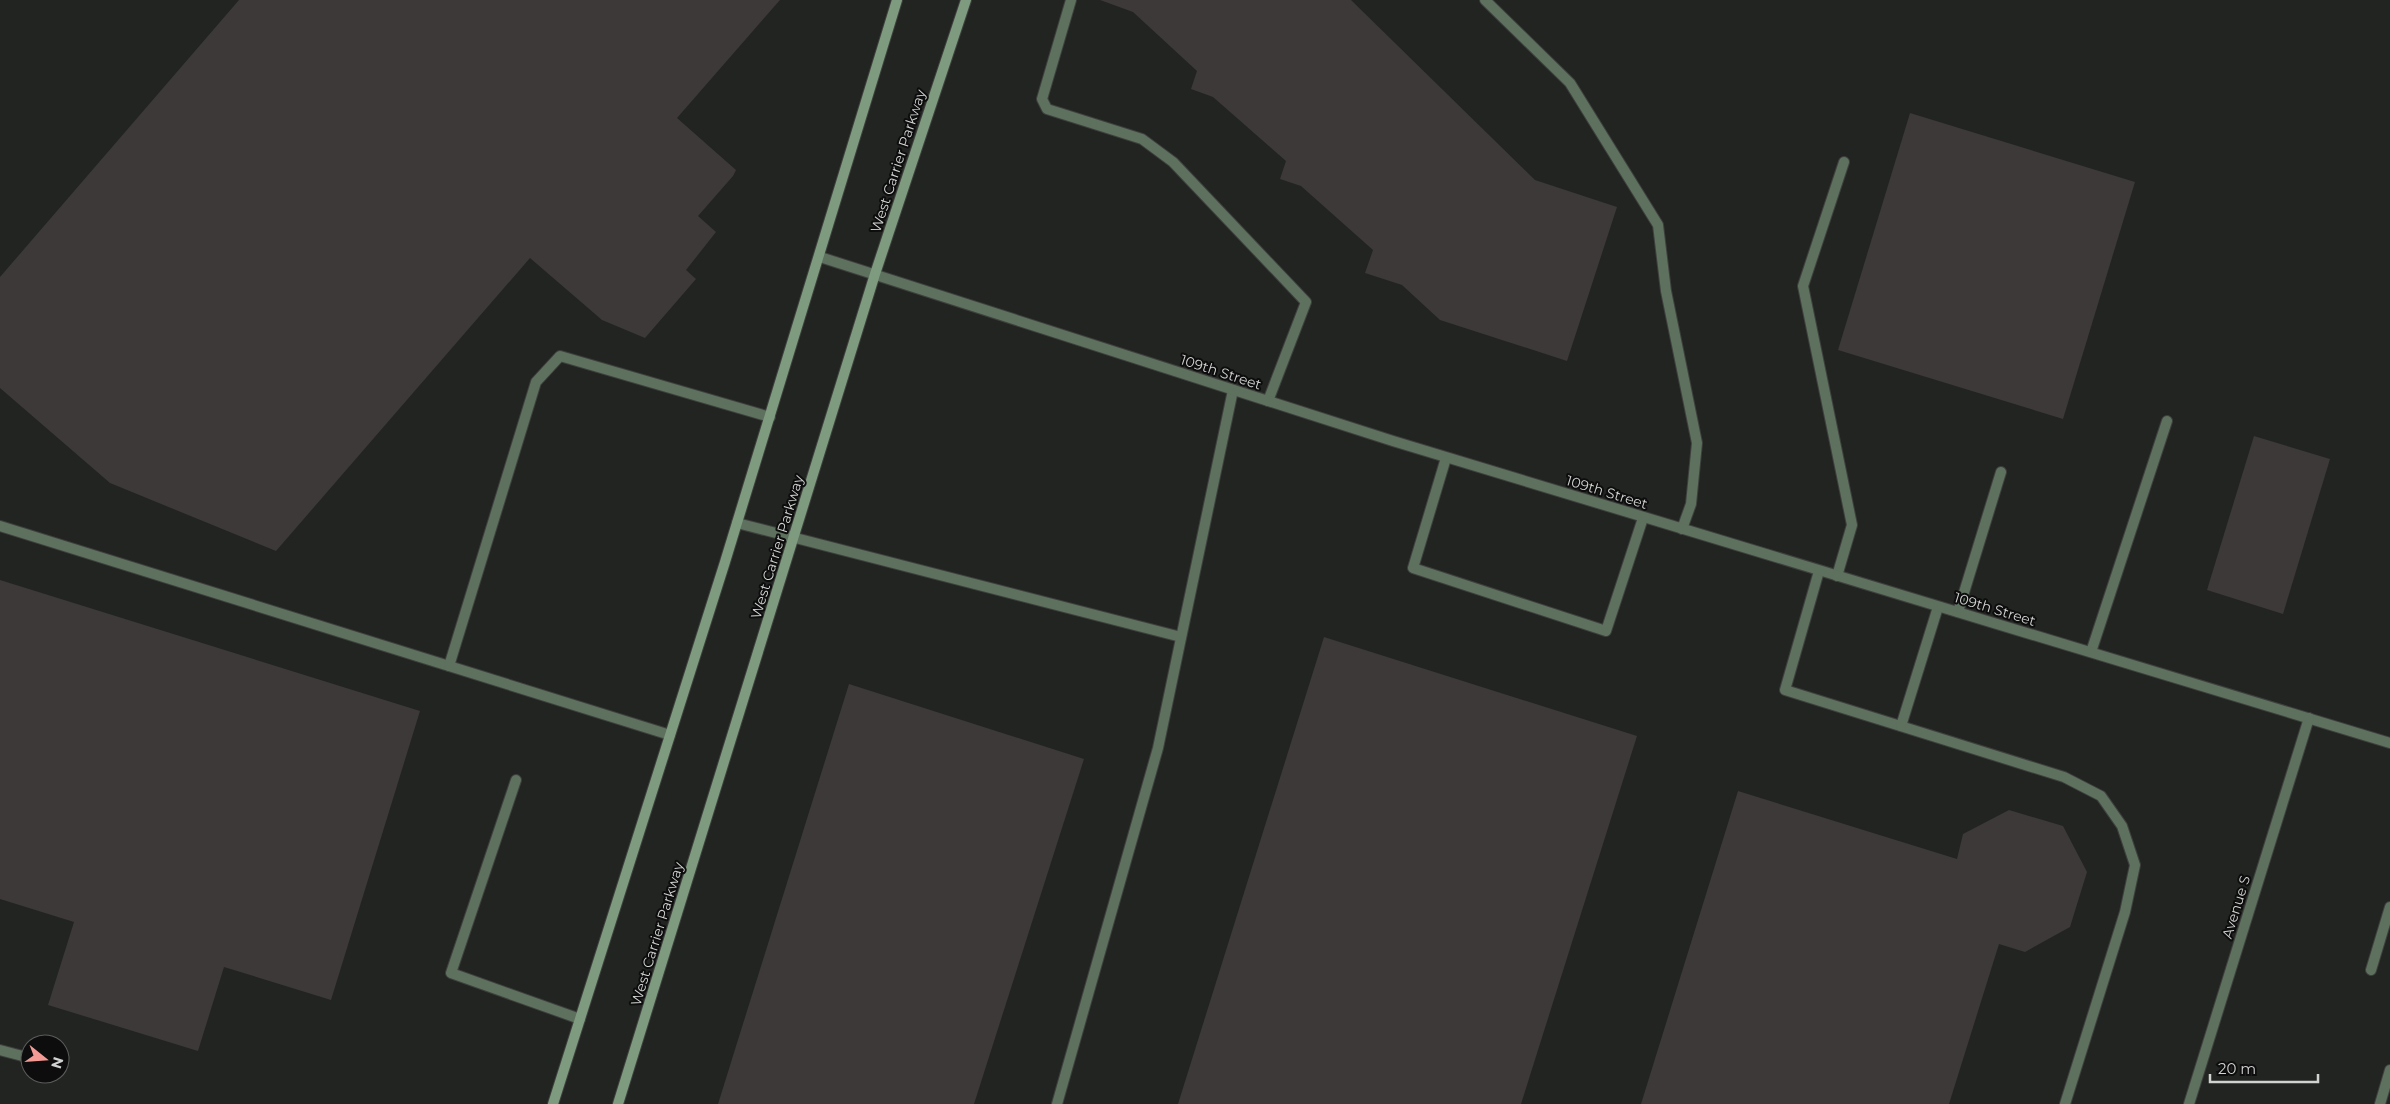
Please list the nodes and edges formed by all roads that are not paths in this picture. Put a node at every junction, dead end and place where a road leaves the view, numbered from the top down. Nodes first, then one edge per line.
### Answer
1 (897, 0) edge
2 (966, 0) edge
3 (1071, 0) edge
4 (1485, 0) edge
5 (1844, 162) dead end
6 (820, 257) junction
7 (875, 274) junction
8 (1233, 390) junction
9 (1268, 401) junction
10 (770, 417) junction
11 (2167, 421) dead end
12 (1446, 458) junction
13 (2001, 472) dead end
14 (1644, 518) junction
15 (737, 523) junction
16 (0, 526) edge
17 (1682, 530) junction
18 (794, 538) junction
19 (1819, 571) junction
20 (1837, 576) junction
21 (1938, 606) junction
22 (1958, 612) junction
23 (1182, 637) junction
24 (2091, 652) junction
25 (449, 666) junction
26 (2310, 718) junction
27 (1901, 726) junction
28 (670, 735) junction
29 (2390, 743) edge
30 (516, 780) dead end
31 (2390, 906) edge
32 (2371, 970) dead end
33 (580, 1019) junction
34 (0, 1050) edge
35 (20, 1055) edge
36 (2390, 1070) edge
37 (553, 1104) edge
38 (618, 1104) edge
39 (1057, 1104) edge
40 (2065, 1104) edge
41 (2189, 1104) edge
42 (2380, 1104) edge

1 - 6 main road
2 - 7 main road, West Carrier Parkway
3 - 9 street
4 - 17 street
5 - 20 street
6 - 7 street, 109th Street
6 - 10 main road
7 - 8 street, 109th Street
7 - 18 main road, West Carrier Parkway
8 - 9 street, 109th Street
8 - 23 street
9 - 12 street, 109th Street
10 - 15 main road
10 - 25 street
11 - 24 street
12 - 14 street, 109th Street
12 - 14 street
13 - 22 street
14 - 17 street, 109th Street
15 - 18 street
15 - 28 main road
16 - 25 street
17 - 19 street, 109th Street
18 - 23 street
18 - 38 main road, West Carrier Parkway
19 - 20 street, 109th Street
19 - 27 street
20 - 21 street, 109th Street
21 - 22 street, 109th Street
21 - 27 street
22 - 24 street, 109th Street
23 - 39 street
24 - 26 street, 109th Street
25 - 28 street
26 - 29 street, 109th Street
26 - 41 street, Avenue S
27 - 40 street
28 - 33 main road
30 - 33 street
31 - 32 street
33 - 37 main road
34 - 35 street
36 - 42 street

